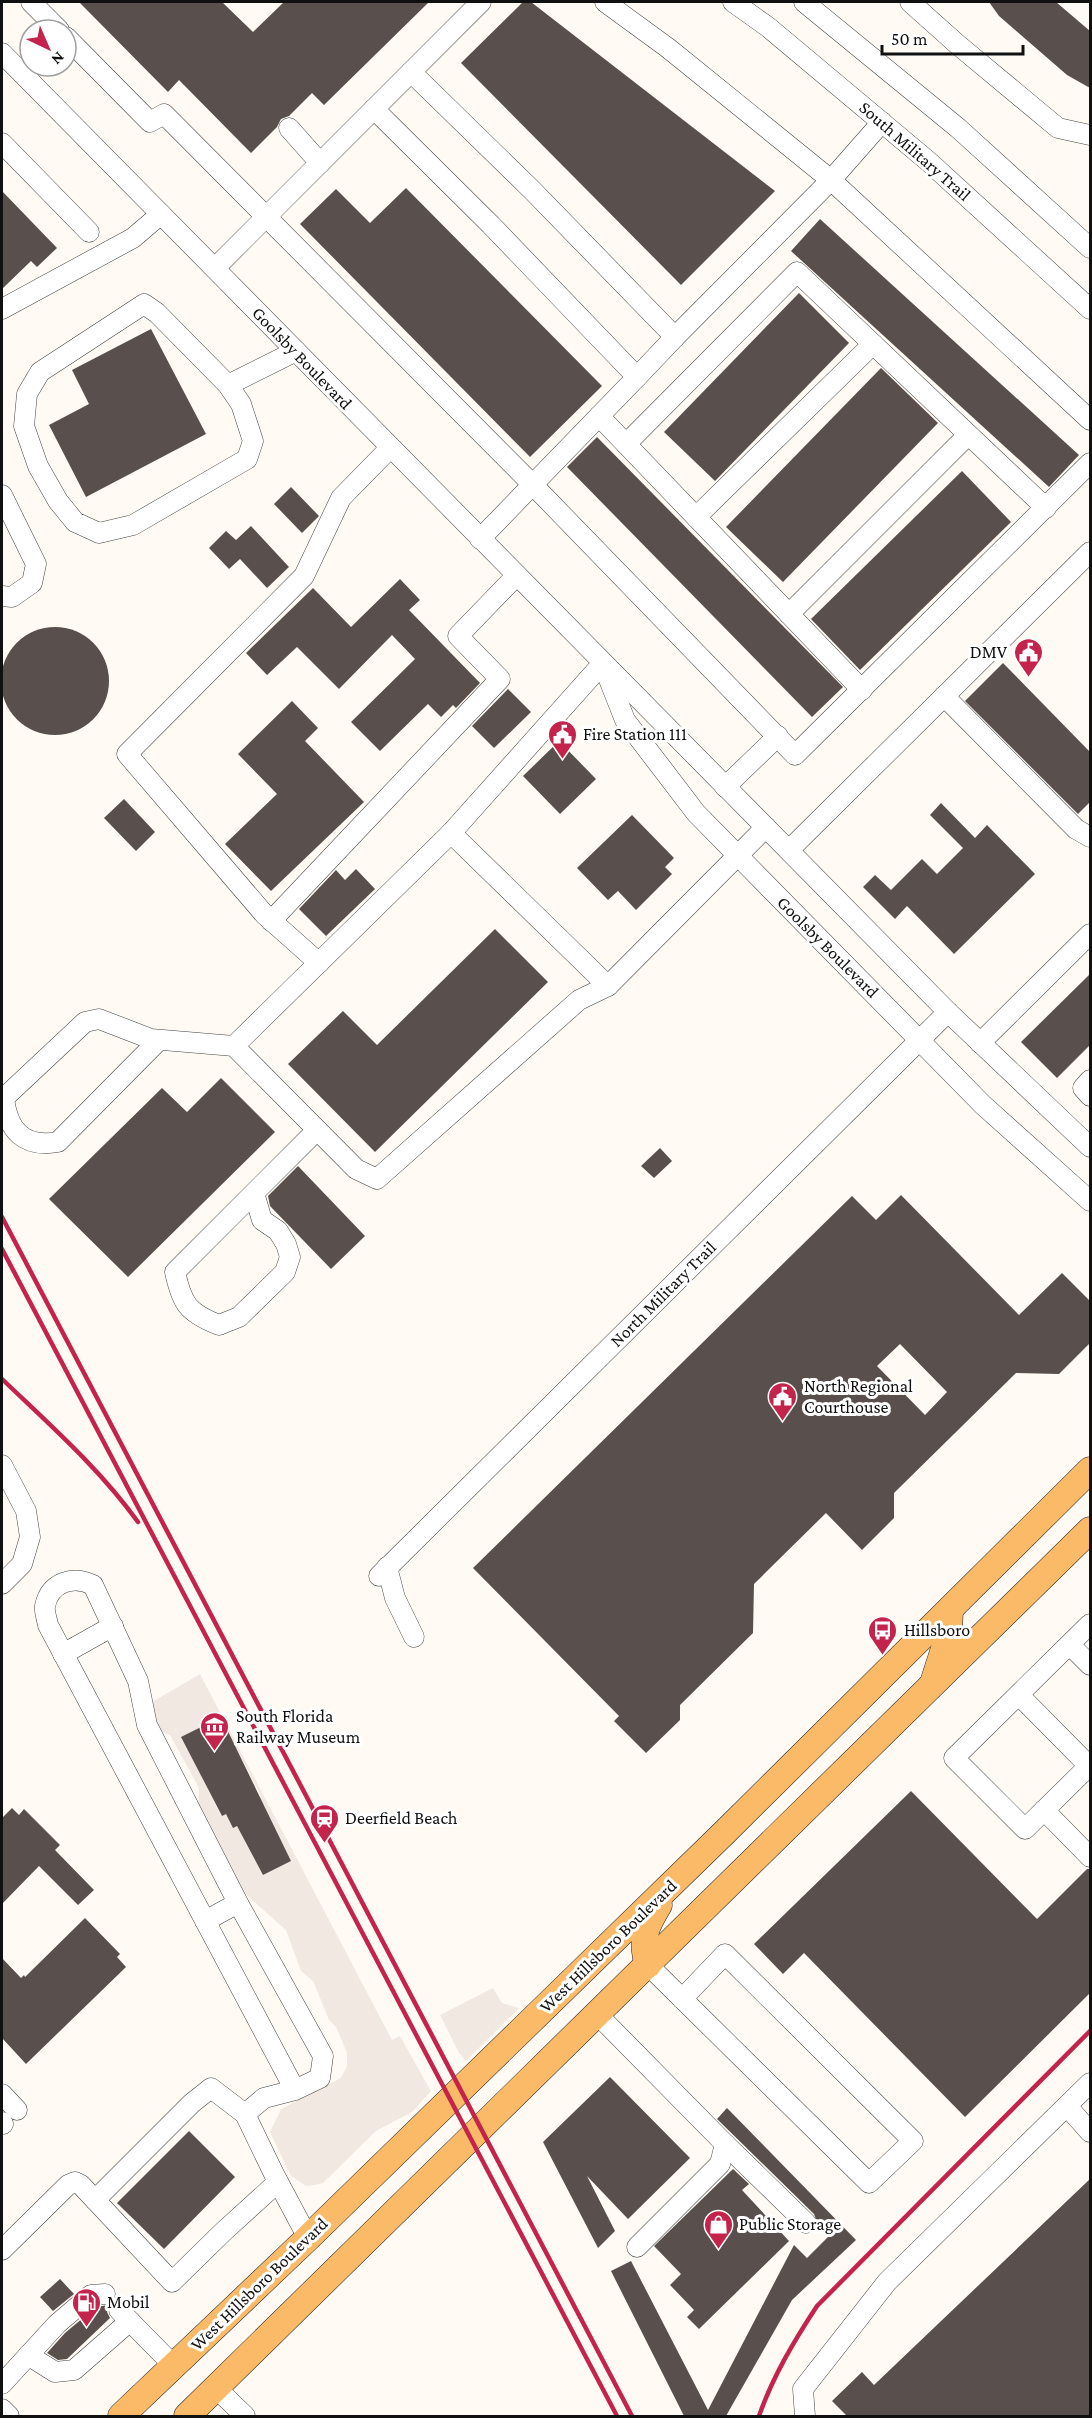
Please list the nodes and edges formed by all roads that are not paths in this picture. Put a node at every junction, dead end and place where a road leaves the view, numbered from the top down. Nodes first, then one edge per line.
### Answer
1 (31, 2) edge
2 (481, 2) edge
3 (605, 2) edge
4 (733, 2) edge
5 (804, 2) edge
6 (910, 2) edge
7 (47, 18) edge
8 (78, 49) edge
9 (3, 56) edge
10 (411, 72) junction
11 (374, 109) junction
12 (882, 122) junction
13 (289, 128) dead end
14 (1090, 135) edge
15 (2, 143) edge
16 (320, 163) junction
17 (831, 180) junction
18 (161, 214) junction
19 (267, 217) junction
20 (89, 232) dead end
21 (1090, 249) edge
22 (215, 268) junction
23 (2, 309) edge
24 (1090, 309) edge
25 (675, 337) junction
26 (873, 344) junction
27 (296, 351) junction
28 (637, 377) junction
29 (228, 385) junction
30 (599, 416) junction
31 (1090, 420) edge
32 (968, 435) junction
33 (626, 444) junction
34 (390, 448) junction
35 (1090, 463) edge
36 (532, 485) junction
37 (2, 495) edge
38 (1046, 508) junction
39 (696, 517) junction
40 (480, 539) junction
41 (1090, 552) edge
42 (516, 576) junction
43 (2, 596) edge
44 (789, 614) junction
45 (603, 663) junction
46 (861, 690) junction
47 (944, 696) junction
48 (778, 736) junction
49 (725, 787) junction
50 (766, 827) junction
51 (451, 833) junction
52 (1090, 837) edge
53 (789, 850) junction
54 (737, 855) junction
55 (271, 921) junction
56 (1090, 934) edge
57 (319, 963) junction
58 (608, 986) junction
59 (948, 1012) junction
60 (159, 1040) junction
61 (920, 1041) junction
62 (980, 1043) junction
63 (234, 1046) junction
64 (1090, 1080) edge
65 (1090, 1096) edge
66 (317, 1130) junction
67 (1090, 1147) edge
68 (254, 1193) junction
69 (1090, 1202) edge
70 (2, 1465) edge
71 (1090, 1470) edge
72 (1090, 1530) edge
73 (2, 1584) edge
74 (950, 1610) junction
75 (1090, 1624) edge
76 (113, 1626) junction
77 (414, 1637) dead end
78 (1070, 1645) junction
79 (63, 1654) junction
80 (1090, 1665) edge
81 (933, 1685) junction
82 (1018, 1695) junction
83 (1090, 1767) edge
84 (1044, 1810) junction
85 (1090, 1857) edge
86 (674, 1882) junction
87 (238, 1903) junction
88 (205, 1921) junction
89 (648, 1965) junction
90 (682, 1999) junction
91 (598, 2015) junction
92 (1090, 2083) edge
93 (295, 2090) junction
94 (2, 2094) edge
95 (1067, 2106) junction
96 (17, 2109) dead end
97 (245, 2114) junction
98 (1090, 2132) edge
99 (725, 2144) junction
100 (278, 2182) junction
101 (95, 2200) junction
102 (806, 2223) dead end
103 (308, 2238) junction
104 (637, 2247) dead end
105 (2, 2250) edge
106 (105, 2294) dead end
107 (28, 2355) junction
108 (174, 2366) junction
109 (2, 2384) edge
110 (216, 2388) junction
111 (2, 2409) edge
112 (9, 2416) edge
113 (121, 2416) edge
114 (187, 2416) edge
115 (245, 2416) edge
116 (805, 2416) edge

1 - 7 street
2 - 10 street
3 - 17 street
4 - 12 street, South Military Trail
5 - 21 street
6 - 14 street
8 - 19 street
9 - 18 street, Goolsby Boulevard
10 - 11 street
10 - 25 street
11 - 16 street
11 - 28 street
12 - 17 street
12 - 24 street, South Military Trail
13 - 16 street
15 - 20 street
16 - 19 street
17 - 25 street
17 - 31 street
18 - 22 street, Goolsby Boulevard
18 - 23 street
19 - 22 street
19 - 36 street
22 - 27 street, Goolsby Boulevard
25 - 28 street
26 - 32 street
26 - 33 street
26 - 39 street
27 - 29 street
27 - 34 street, Goolsby Boulevard
28 - 30 street
29 - 29 street
30 - 33 street
30 - 36 street
32 - 38 street
32 - 44 street
33 - 39 street
34 - 40 street, Goolsby Boulevard
34 - 55 street
35 - 38 street
36 - 40 street
36 - 48 street
37 - 43 street
38 - 46 street
39 - 44 street
40 - 42 street, Goolsby Boulevard
41 - 47 street
42 - 45 street, Goolsby Boulevard
42 - 55 street
44 - 46 street
45 - 49 street, Goolsby Boulevard
45 - 51 street
45 - 54 street, Goolsby Boulevard
46 - 48 street
47 - 52 street
47 - 53 street
48 - 49 street
49 - 50 street, Goolsby Boulevard
50 - 53 street, Goolsby Boulevard
50 - 54 street
51 - 57 street
51 - 58 street
53 - 59 street, Goolsby Boulevard
54 - 58 street
54 - 61 street, Goolsby Boulevard
55 - 57 street
56 - 62 street
57 - 63 street
58 - 66 street
59 - 61 street, North Military Trail
59 - 62 street, Goolsby Boulevard
60 - 60 street
60 - 63 street
61 - 69 street, Goolsby Boulevard
61 - 77 street, North Military Trail
62 - 67 street, Goolsby Boulevard
63 - 66 street
64 - 65 street
66 - 68 street
68 - 68 street
70 - 73 street
71 - 74 main road, West Hillsboro Boulevard
72 - 81 main road
74 - 81 main road
74 - 86 main road, West Hillsboro Boulevard
75 - 78 street
76 - 79 street
76 - 79 street
76 - 87 street
78 - 80 street
78 - 82 street
79 - 88 street
81 - 89 main road
82 - 83 street
82 - 84 street
83 - 84 street
84 - 85 street
86 - 89 main road
86 - 103 main road, West Hillsboro Boulevard
87 - 88 street
87 - 93 street
88 - 93 street
89 - 90 street
89 - 91 main road
90 - 90 street
91 - 99 street
91 - 110 main road
92 - 95 street
93 - 97 street
94 - 96 street
95 - 98 street
95 - 116 street
97 - 100 street
97 - 101 street
99 - 102 street
99 - 104 street
100 - 101 street
100 - 103 street
101 - 105 street
103 - 108 main road, West Hillsboro Boulevard
106 - 107 street
107 - 108 street
107 - 109 street
108 - 113 main road, West Hillsboro Boulevard
110 - 114 main road
110 - 115 street
111 - 112 street

